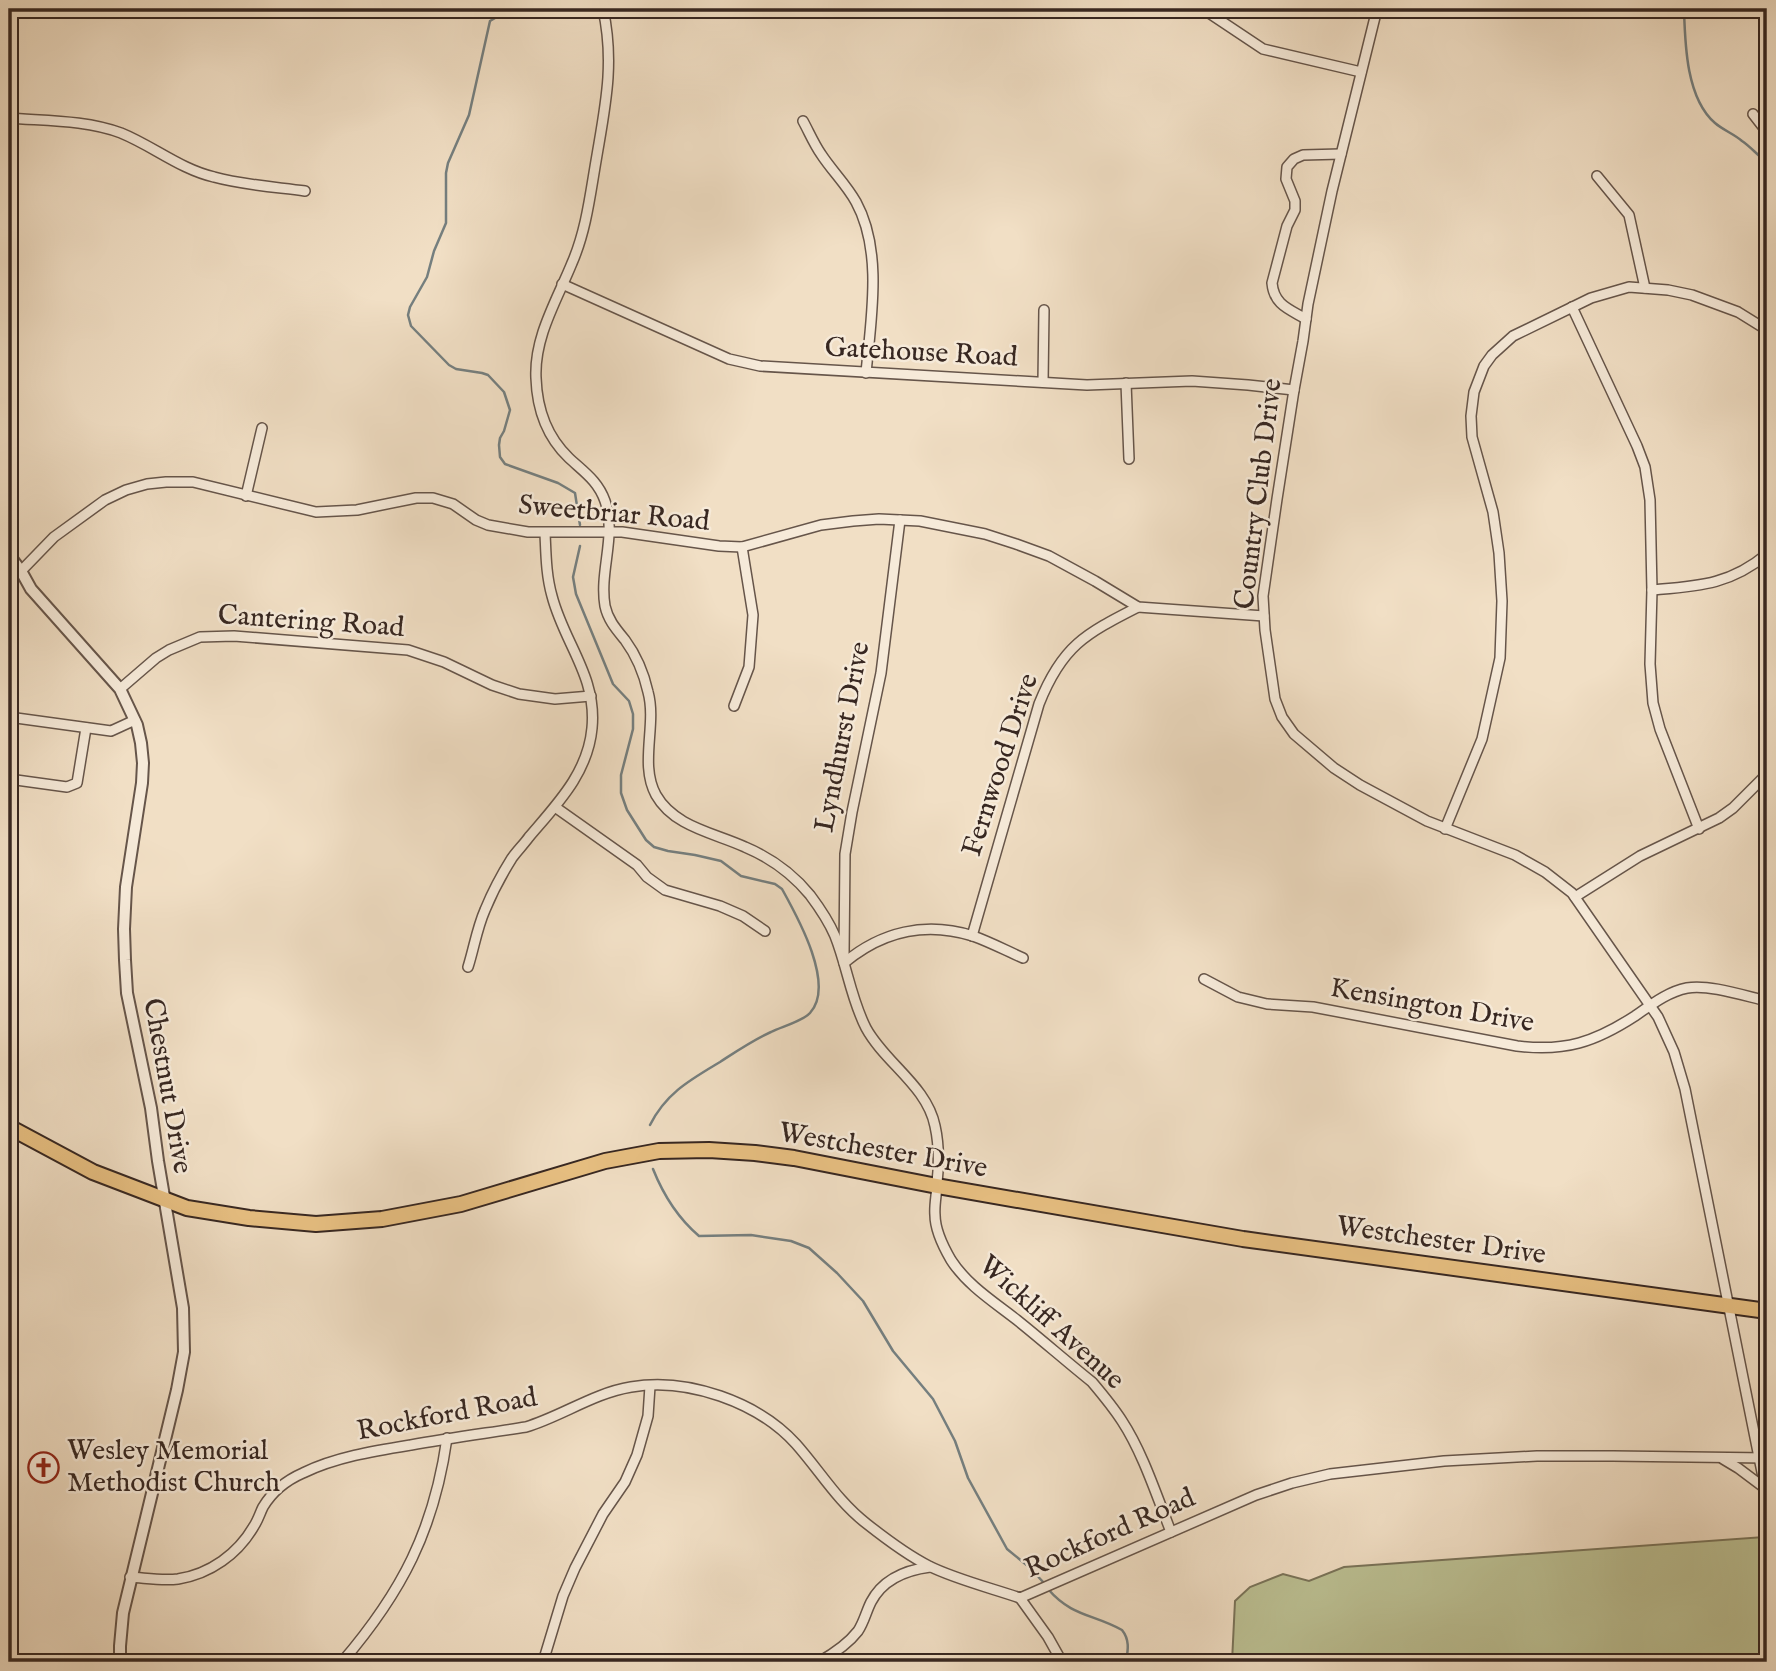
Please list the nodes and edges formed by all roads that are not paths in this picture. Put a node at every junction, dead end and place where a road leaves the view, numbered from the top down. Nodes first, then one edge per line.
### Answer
1 (603, 9) edge
2 (1203, 9) edge
3 (1377, 9) edge
4 (1361, 72) junction
5 (1753, 114) dead end
6 (9, 118) edge
7 (803, 121) dead end
8 (1767, 132) edge
9 (1341, 154) junction
10 (1597, 176) dead end
11 (305, 191) dead end
12 (562, 284) junction
13 (1645, 288) junction
14 (1572, 307) junction
15 (1044, 310) dead end
16 (1306, 319) junction
17 (1767, 330) edge
18 (866, 373) junction
19 (1043, 382) junction
20 (1126, 383) junction
21 (1294, 390) junction
22 (262, 428) dead end
23 (1129, 458) dead end
24 (246, 496) junction
25 (900, 520) junction
26 (609, 532) junction
27 (545, 533) junction
28 (742, 547) junction
29 (1767, 554) edge
30 (9, 555) edge
31 (21, 571) junction
32 (1652, 590) junction
33 (1139, 607) junction
34 (1264, 616) junction
35 (120, 689) junction
36 (590, 696) junction
37 (734, 706) dead end
38 (9, 717) edge
39 (135, 720) junction
40 (86, 728) junction
41 (1767, 774) edge
42 (9, 779) edge
43 (555, 807) junction
44 (1445, 829) junction
45 (1699, 829) junction
46 (1575, 897) junction
47 (765, 931) dead end
48 (972, 936) junction
49 (1023, 958) dead end
50 (844, 962) junction
51 (468, 967) dead end
52 (1204, 979) dead end
53 (1767, 1001) edge
54 (1650, 1005) junction
55 (9, 1127) edge
56 (937, 1186) junction
57 (164, 1199) junction
58 (1728, 1305) junction
59 (1767, 1311) edge
60 (650, 1386) junction
61 (447, 1438) junction
62 (1722, 1458) junction
63 (1763, 1458) edge
64 (1766, 1493) edge
65 (1171, 1532) junction
66 (932, 1567) junction
67 (130, 1577) junction
68 (1020, 1598) junction
69 (121, 1662) edge
70 (342, 1662) edge
71 (543, 1662) edge
72 (819, 1662) edge
73 (1062, 1662) edge

1 - 12 street, Wickliff Avenue
2 - 4 street
3 - 4 street, Country Club Drive
4 - 9 street, Country Club Drive
5 - 8 street
6 - 11 street
7 - 18 street
9 - 16 street, Country Club Drive
9 - 16 street
10 - 13 street
12 - 18 street, Gatehouse Road
12 - 26 street, Wickliff Avenue
13 - 14 street
13 - 17 street
14 - 32 street
14 - 44 street
15 - 19 street
16 - 21 street, Country Club Drive
18 - 19 street, Gatehouse Road
19 - 20 street, Gatehouse Road
20 - 21 street, Gatehouse Road
20 - 23 street
21 - 34 street, Country Club Drive
22 - 24 street
24 - 27 street, Sweetbriar Road
24 - 31 street, Sweetbriar Road
25 - 28 street, Sweetbriar Road
25 - 33 street, Sweetbriar Road
25 - 50 street, Lyndhurst Drive
26 - 27 street, Sweetbriar Road
26 - 28 street, Sweetbriar Road
26 - 50 street, Wickliff Avenue
27 - 36 street
28 - 37 street
29 - 32 street
30 - 31 street, Chestnut Drive
31 - 35 street, Chestnut Drive
32 - 45 street
33 - 34 street, Sweetbriar Road
33 - 48 street, Fernwood Drive
34 - 44 street, Country Club Drive
35 - 36 street, Cantering Road
35 - 39 street, Chestnut Drive
36 - 43 street
38 - 40 street
39 - 40 street
39 - 57 street, Chestnut Drive
40 - 42 street
41 - 45 street
43 - 47 street
43 - 51 street
44 - 46 street, Country Club Drive
45 - 46 street
46 - 54 street, Country Club Drive
48 - 49 street
48 - 50 street
50 - 56 street, Wickliff Avenue
52 - 54 street, Kensington Drive
53 - 54 street, Kensington Drive
54 - 58 street, Country Club Drive
55 - 57 main road, Westchester Drive
56 - 57 main road, Westchester Drive
56 - 58 main road, Westchester Drive
56 - 65 street, Wickliff Avenue
57 - 67 street, Chestnut Drive
58 - 59 main road, Westchester Drive
58 - 63 street, Country Club Drive
60 - 61 street, Rockford Road
60 - 66 street, Rockford Road
60 - 71 street
61 - 67 street, Rockford Road
61 - 70 street
62 - 63 street, Rockford Road
62 - 64 street
62 - 65 street, Rockford Road
63 - 64 street, Country Club Drive
65 - 68 street, Rockford Road
66 - 68 street, Rockford Road
66 - 72 street
67 - 69 street, Chestnut Drive
68 - 73 street

